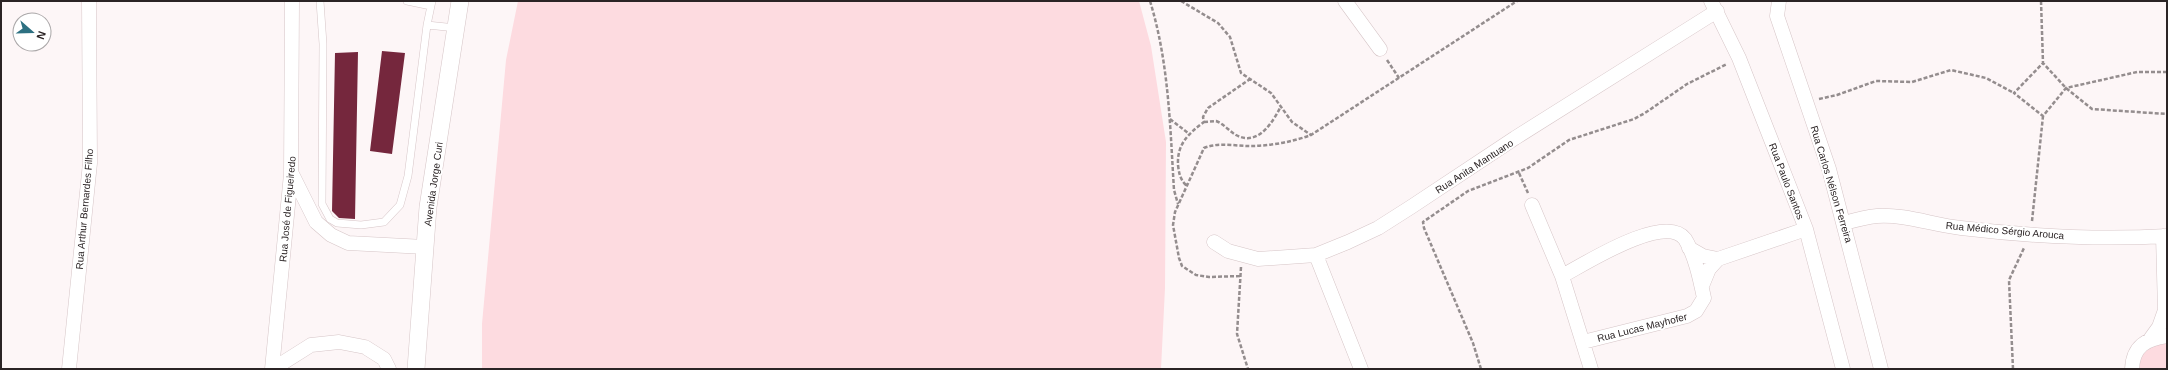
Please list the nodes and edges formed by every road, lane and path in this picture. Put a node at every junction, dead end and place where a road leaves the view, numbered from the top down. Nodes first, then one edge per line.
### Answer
1 (89, 1) edge
2 (292, 1) edge
3 (320, 1) edge
4 (407, 1) edge
5 (460, 1) edge
6 (1150, 1) edge
7 (1181, 1) edge
8 (1345, 1) edge
9 (1517, 1) edge
10 (1779, 1) edge
11 (2041, 1) edge
12 (432, 4) edge
13 (1714, 6) edge
14 (427, 25) junction
15 (456, 28) junction
16 (1380, 49) dead end
17 (1739, 58) junction
18 (2043, 63) junction
19 (1393, 70) dead end
20 (2167, 72) edge
21 (1399, 78) junction
22 (1250, 79) junction
23 (2066, 88) junction
24 (2014, 93) junction
25 (1806, 102) junction
26 (1281, 106) junction
27 (2167, 114) edge
28 (1170, 119) junction
29 (1204, 122) junction
30 (1188, 133) junction
31 (1311, 135) junction
32 (1519, 173) junction
33 (292, 174) junction
34 (1523, 183) dead end
35 (1186, 185) junction
36 (1178, 204) junction
37 (1532, 205) dead end
38 (1844, 223) junction
39 (1806, 229) junction
40 (2165, 236) edge
41 (1214, 242) dead end
42 (425, 247) junction
43 (1689, 248) junction
44 (1316, 255) junction
45 (1241, 256) junction
46 (1718, 259) junction
47 (1240, 276) junction
48 (1562, 276) junction
49 (1702, 286) junction
50 (2166, 312) edge
51 (2167, 336) edge
52 (2151, 338) junction
53 (1583, 342) junction
54 (69, 369) edge
55 (273, 369) edge
56 (389, 369) edge
57 (416, 369) edge
58 (1248, 369) edge
59 (1360, 369) edge
60 (1481, 369) edge
61 (1591, 369) edge
62 (1843, 369) edge
63 (1881, 369) edge
64 (2132, 369) edge

1 - 54 street, Rua Arthur Bernardes Filho
2 - 33 street, Rua José de Figueiredo
3 - 14 lane
4 - 12 lane
5 - 15 street, Avenida Jorge Curi
6 - 28 path
7 - 22 path
8 - 16 street
9 - 21 path
10 - 25 street, Rua Carlos Nélson Ferreira
11 - 18 path
12 - 14 lane
13 - 17 street, Rua Paulo Santos
13 - 44 street, Rua Anita Mantuano
14 - 15 lane
15 - 42 street, Avenida Jorge Curi
17 - 32 path
17 - 39 street, Rua Paulo Santos
18 - 23 path
18 - 24 path
19 - 21 path
20 - 23 path
21 - 31 path
22 - 26 path
22 - 29 path
23 - 24 path
23 - 27 path
24 - 25 path
25 - 38 street, Rua Carlos Nélson Ferreira
26 - 29 path
26 - 31 path
28 - 30 path
28 - 36 path
29 - 30 path
30 - 35 path
31 - 35 path
32 - 34 path
32 - 60 path
33 - 42 street
33 - 55 street, Rua José de Figueiredo
35 - 36 path
36 - 47 path
37 - 48 street
38 - 40 street, Rua Médico Sérgio Arouca
38 - 63 street, Rua Carlos Nélson Ferreira
39 - 46 street
39 - 62 street, Rua Paulo Santos
40 - 50 street
41 - 45 street, Rua Anita Mantuano
42 - 57 street, Avenida Jorge Curi
43 - 46 street, Rua Lucas Mayhofer
43 - 48 street, Rua Lucas Mayhofer
43 - 49 street, Rua Lucas Mayhofer
44 - 45 street, Rua Anita Mantuano
44 - 59 street
45 - 47 path
46 - 49 street, Rua Lucas Mayhofer
47 - 58 path
48 - 53 street
49 - 53 street, Rua Lucas Mayhofer
50 - 52 street
51 - 52 street
52 - 64 street
53 - 61 street
55 - 56 street

